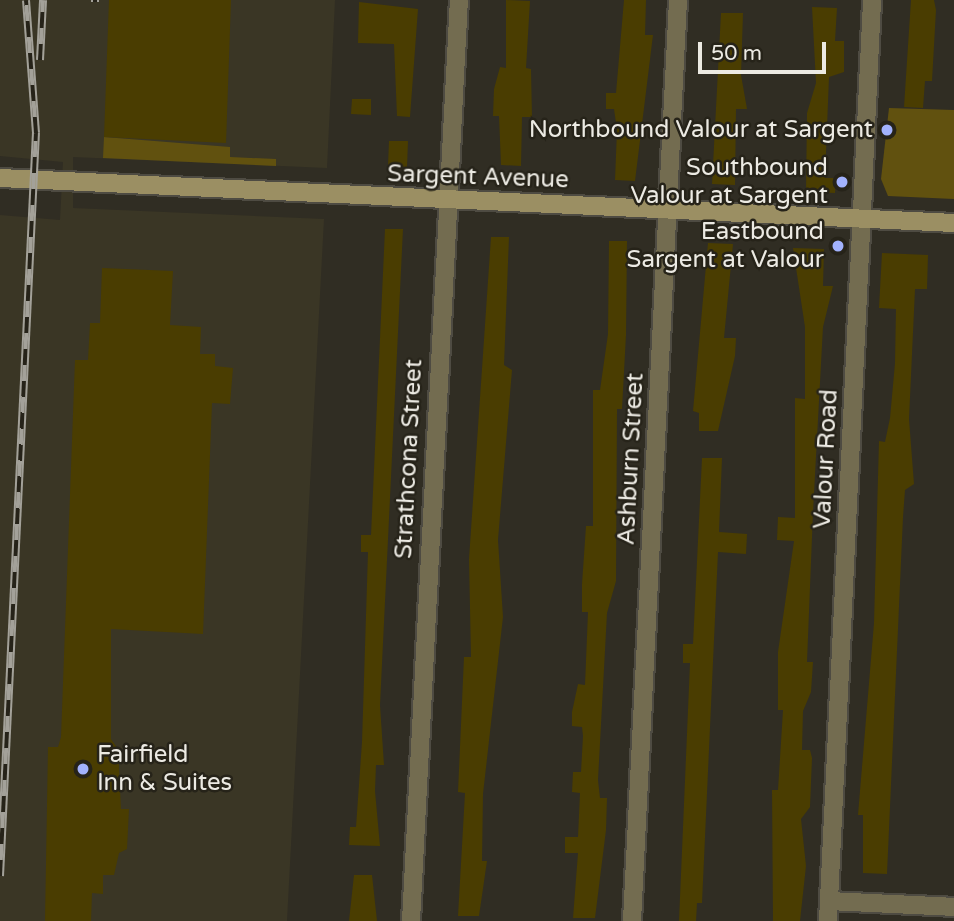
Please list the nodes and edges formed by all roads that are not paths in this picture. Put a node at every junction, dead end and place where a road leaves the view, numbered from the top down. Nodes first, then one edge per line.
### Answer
1 (459, 0) edge
2 (678, 0) edge
3 (872, 0) edge
4 (0, 178) edge
5 (447, 201) junction
6 (668, 209) junction
7 (862, 219) junction
8 (954, 223) edge
9 (829, 901) junction
10 (954, 906) edge
11 (411, 921) edge
12 (632, 921) edge
13 (828, 921) edge

1 - 5 street, Strathcona Street
2 - 6 street, Ashburn Street
3 - 7 street, Valour Road
4 - 5 main road, Sargent Avenue
5 - 6 main road, Sargent Avenue
5 - 11 street, Strathcona Street
6 - 7 main road, Sargent Avenue
6 - 12 street, Ashburn Street
7 - 8 main road, Sargent Avenue
7 - 9 street, Valour Road
9 - 10 street
9 - 13 street, Valour Road

